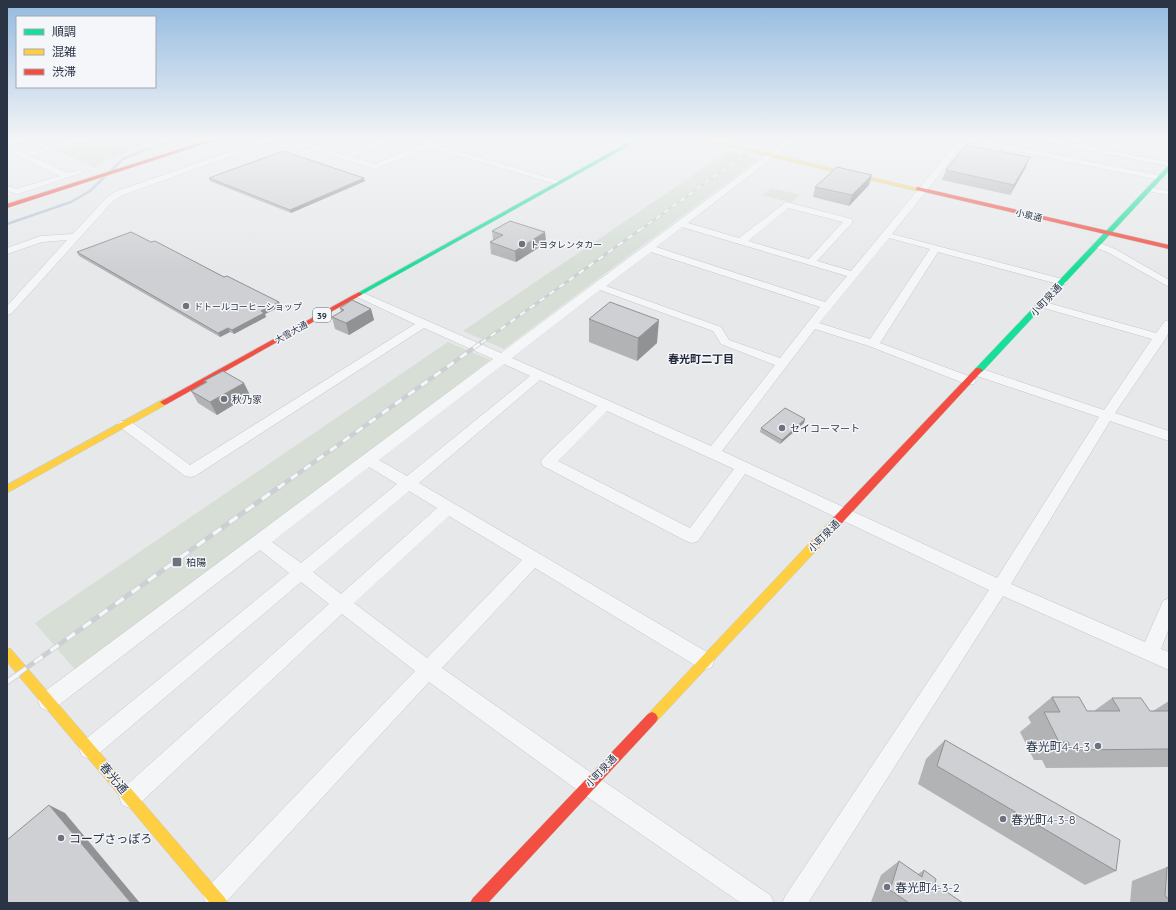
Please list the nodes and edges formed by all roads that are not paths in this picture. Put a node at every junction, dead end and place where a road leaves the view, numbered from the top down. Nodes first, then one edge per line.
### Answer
1 (44, 182) edge
2 (83, 182) edge
3 (150, 182) edge
4 (559, 182) edge
5 (737, 182) edge
6 (890, 182) edge
7 (930, 182) edge
8 (1156, 182) edge
9 (1150, 189) junction
10 (924, 190) junction
11 (10, 192) edge
12 (1169, 193) edge
13 (7, 206) edge
14 (682, 224) junction
15 (1109, 233) junction
16 (887, 235) junction
17 (76, 237) junction
18 (742, 241) junction
19 (1097, 245) junction
20 (1169, 247) edge
21 (649, 248) junction
22 (935, 249) junction
23 (7, 251) edge
24 (811, 262) junction
25 (853, 275) junction
26 (1062, 282) junction
27 (1169, 284) edge
28 (598, 286) junction
29 (359, 294) junction
30 (1041, 304) junction
31 (827, 306) junction
32 (7, 312) edge
33 (424, 323) junction
34 (1169, 323) edge
35 (813, 325) junction
36 (1160, 338) junction
37 (872, 344) junction
38 (502, 358) junction
39 (782, 363) junction
40 (539, 375) junction
41 (974, 376) junction
42 (604, 406) junction
43 (1107, 415) junction
44 (125, 424) junction
45 (1169, 436) edge
46 (713, 453) junction
47 (368, 460) junction
48 (743, 467) junction
49 (408, 485) junction
50 (7, 489) edge
51 (446, 508) junction
52 (845, 514) junction
53 (261, 542) junction
54 (533, 559) junction
55 (302, 573) junction
56 (1000, 587) junction
57 (342, 603) junction
58 (1169, 606) edge
59 (7, 653) edge
60 (1150, 653) junction
61 (705, 661) junction
62 (1169, 662) edge
63 (427, 669) junction
64 (48, 701) junction
65 (89, 749) junction
66 (588, 784) junction
67 (130, 798) junction
68 (218, 899) edge
69 (478, 903) edge
70 (762, 903) edge
71 (794, 903) edge

1 - 11 street
2 - 13 main road
3 - 17 street
4 - 29 main road, 大雪大通 / 39
5 - 14 street
6 - 10 main road, 小泉通
7 - 10 street
8 - 9 main road, 小町泉通
9 - 12 street
9 - 15 main road, 小町泉通
10 - 15 main road, 小泉通
10 - 16 street
14 - 18 street
14 - 21 street
15 - 19 main road, 小町泉通
15 - 20 main road, 小泉通
16 - 22 street
16 - 25 street
17 - 23 street
17 - 32 street
18 - 24 street
18 - 24 street
19 - 26 main road, 小町泉通
19 - 27 street
21 - 28 street
21 - 31 street
22 - 26 street
22 - 37 street
24 - 25 street
25 - 31 street
26 - 30 main road, 小町泉通
28 - 38 street
28 - 39 street
29 - 33 street
29 - 44 main road, 大雪大通 / 39
30 - 36 street
30 - 41 main road, 小町泉通
31 - 35 street
33 - 38 street
33 - 44 street
34 - 36 street
35 - 37 street
35 - 39 street
36 - 43 street
37 - 41 street
38 - 40 street
38 - 47 street
39 - 46 street
40 - 42 street
40 - 49 street
41 - 43 street
41 - 52 main road, 小町泉通
42 - 46 street
42 - 48 street
43 - 45 street
43 - 56 street
44 - 50 main road, 大雪大通 / 39
46 - 48 street
47 - 49 street
47 - 53 street
48 - 52 street
49 - 51 street
49 - 55 street
51 - 54 street
51 - 57 street
52 - 56 street
52 - 61 main road, 小町泉通
53 - 55 street
53 - 64 street
54 - 61 street
54 - 63 street
55 - 57 street
55 - 65 street
56 - 60 street
56 - 71 street
57 - 63 street
57 - 67 street
58 - 60 street
59 - 64 main road, 春光通
60 - 62 street
61 - 66 main road, 小町泉通
63 - 66 street
63 - 68 street
64 - 65 main road, 春光通
65 - 67 main road, 春光通
66 - 69 main road, 小町泉通
66 - 70 street
67 - 68 main road, 春光通

